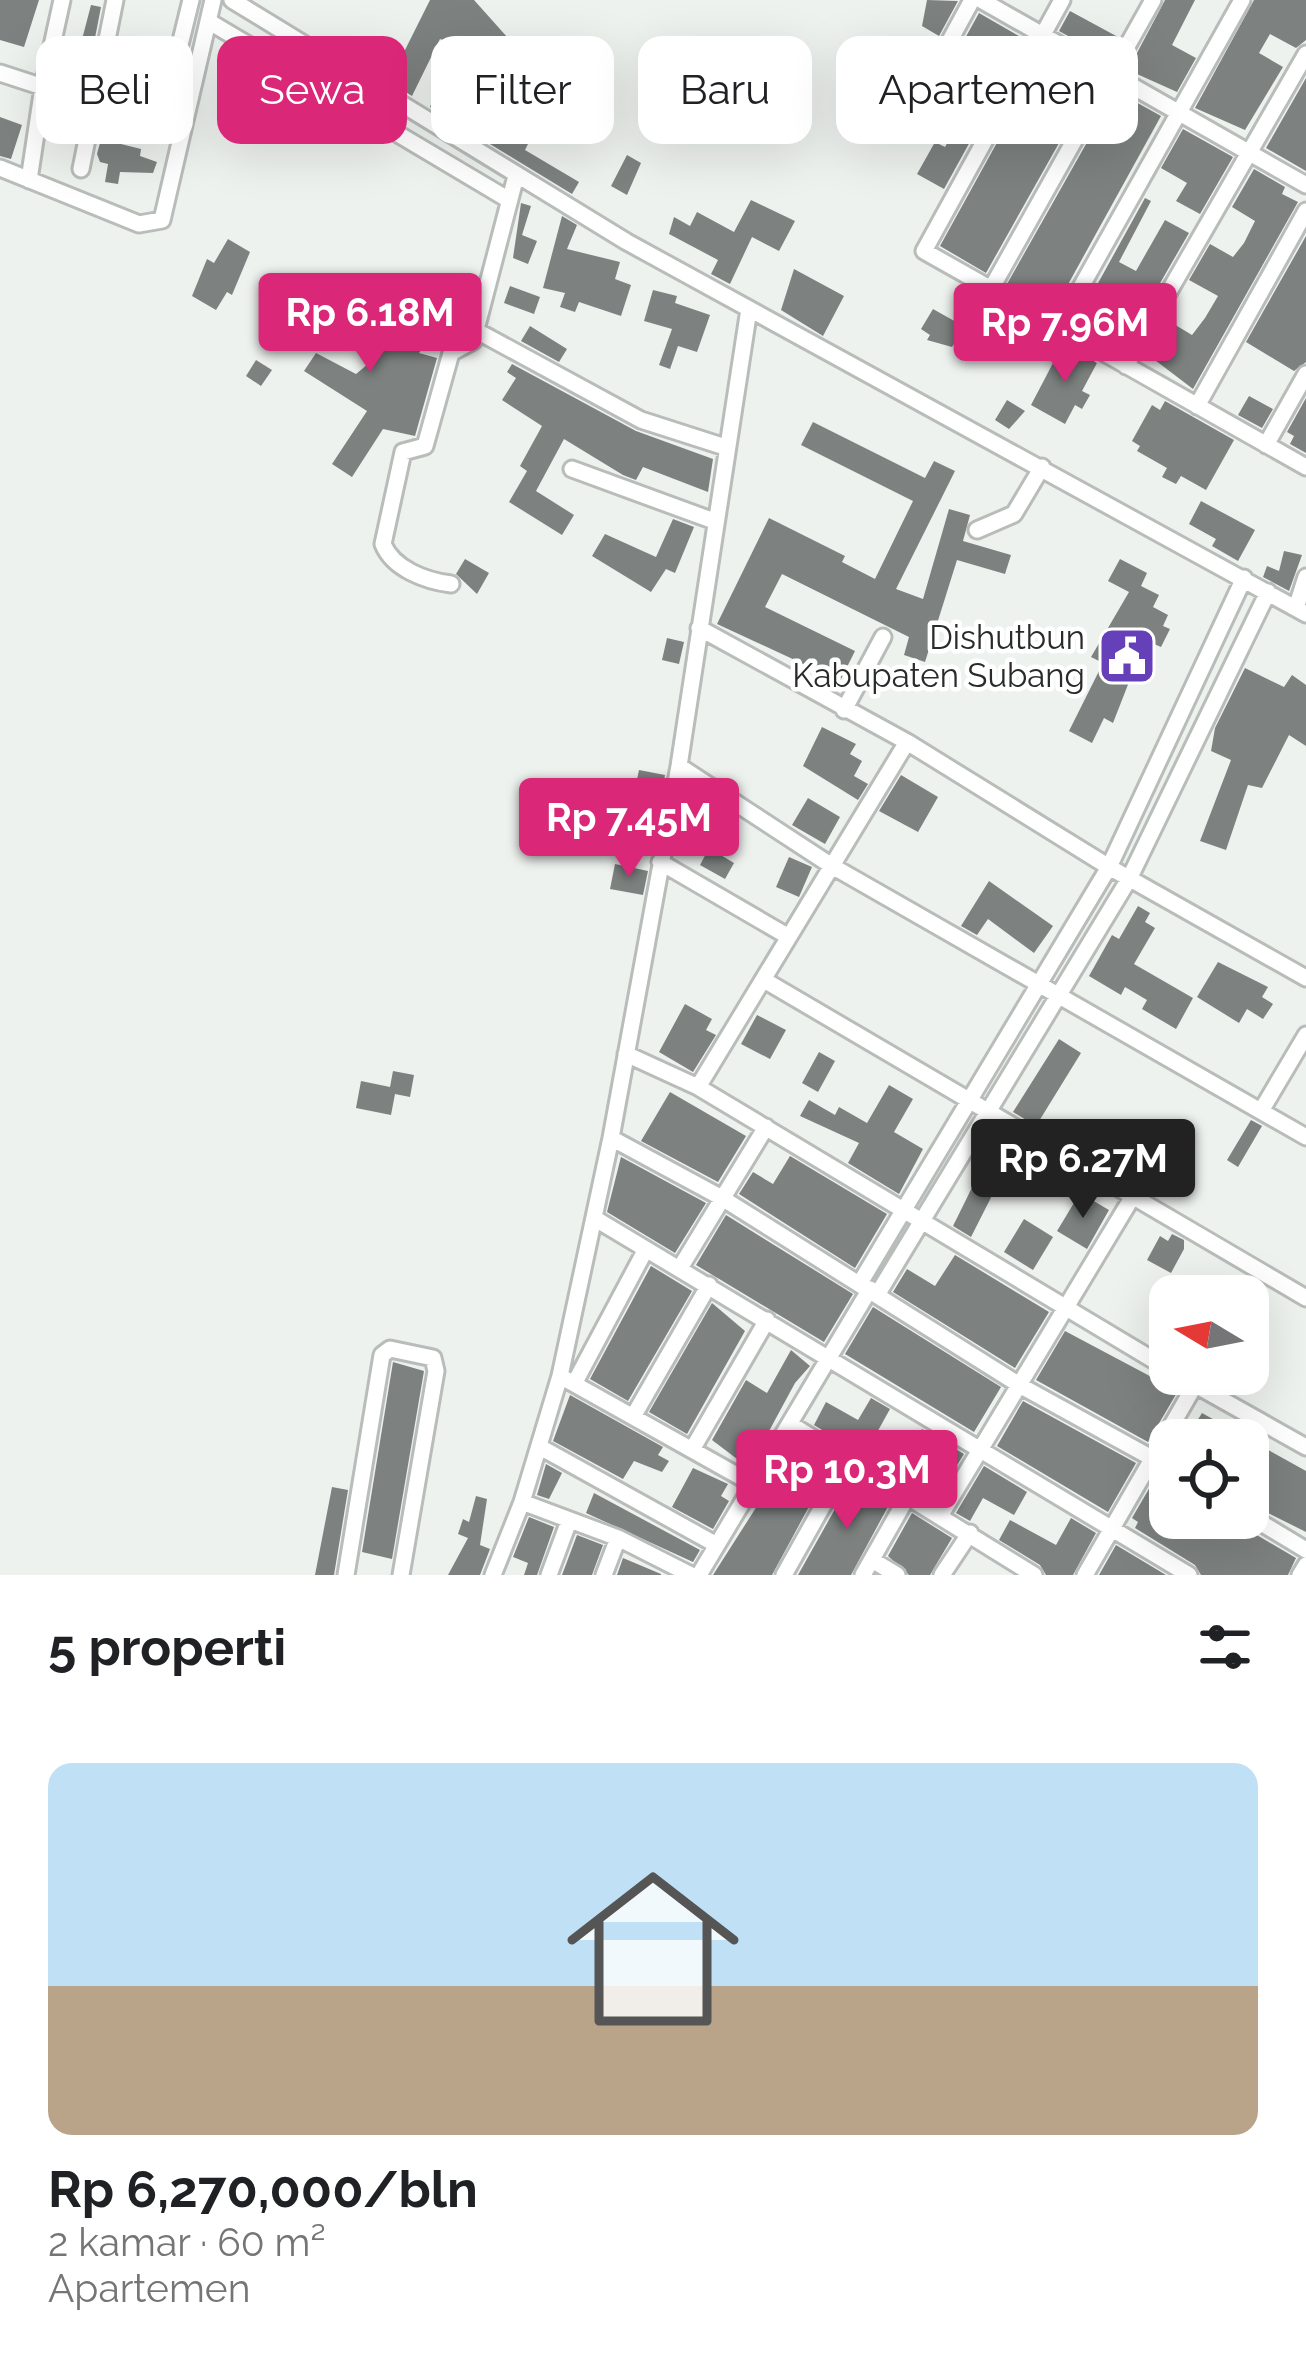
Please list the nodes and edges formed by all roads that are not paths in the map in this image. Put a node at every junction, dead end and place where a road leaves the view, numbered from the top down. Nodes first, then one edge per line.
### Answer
1 (62, 0) edge
2 (115, 0) edge
3 (191, 0) edge
4 (213, 0) edge
5 (232, 0) edge
6 (977, 0) edge
7 (1062, 0) edge
8 (1153, 0) edge
9 (1242, 0) edge
10 (208, 21) junction
11 (1043, 35) junction
12 (55, 36) edge
13 (108, 36) edge
14 (182, 36) edge
15 (955, 36) edge
16 (1133, 36) edge
17 (1306, 54) edge
18 (0, 73) edge
19 (36, 84) edge
20 (1138, 89) edge
21 (1180, 113) junction
22 (36, 137) edge
23 (87, 144) edge
24 (1072, 144) edge
25 (1251, 154) junction
26 (0, 168) edge
27 (81, 169) dead end
28 (515, 176) junction
29 (29, 180) junction
30 (1306, 184) edge
31 (509, 200) junction
32 (1306, 212) edge
33 (991, 289) junction
34 (749, 309) junction
35 (1058, 328) junction
36 (477, 331) junction
37 (1126, 366) junction
38 (1306, 374) edge
39 (1197, 406) junction
40 (1266, 445) junction
41 (725, 446) junction
42 (1042, 467) junction
43 (1306, 467) edge
44 (572, 469) dead end
45 (714, 520) junction
46 (977, 530) dead end
47 (1306, 577) edge
48 (1244, 578) junction
49 (452, 584) dead end
50 (1268, 592) junction
51 (1301, 611) edge
52 (699, 628) junction
53 (883, 637) dead end
54 (844, 710) junction
55 (907, 742) junction
56 (679, 766) junction
57 (660, 862) junction
58 (832, 866) junction
59 (1109, 867) junction
60 (1129, 879) junction
61 (789, 937) junction
62 (1306, 978) edge
63 (764, 980) junction
64 (1036, 984) junction
65 (1055, 995) junction
66 (1306, 1035) edge
67 (626, 1054) junction
68 (698, 1087) junction
69 (966, 1099) junction
70 (986, 1110) junction
71 (1261, 1112) junction
72 (766, 1127) junction
73 (1306, 1137) edge
74 (611, 1138) junction
75 (1133, 1196) junction
76 (722, 1198) junction
77 (901, 1211) junction
78 (594, 1218) junction
79 (919, 1224) junction
80 (646, 1249) junction
81 (680, 1268) junction
82 (709, 1285) junction
83 (869, 1289) junction
84 (1306, 1298) edge
85 (1069, 1309) junction
86 (767, 1320) junction
87 (829, 1357) junction
88 (1149, 1357) edge
89 (567, 1380) junction
90 (1021, 1386) junction
91 (1213, 1395) edge
92 (634, 1414) junction
93 (790, 1424) junction
94 (540, 1447) junction
95 (1306, 1447) edge
96 (693, 1448) junction
97 (980, 1451) junction
98 (1149, 1456) edge
99 (849, 1459) junction
100 (1149, 1480) edge
101 (751, 1484) junction
102 (909, 1495) junction
103 (522, 1502) junction
104 (942, 1513) junction
105 (569, 1521) junction
106 (1269, 1528) edge
107 (1110, 1530) junction
108 (970, 1533) junction
109 (618, 1538) junction
110 (715, 1544) junction
111 (1306, 1550) edge
112 (1306, 1564) edge
113 (867, 1568) edge
114 (1027, 1573) edge
115 (346, 1575) edge
116 (401, 1575) edge
117 (493, 1575) edge
118 (549, 1575) edge
119 (604, 1575) edge
120 (695, 1575) edge
121 (784, 1575) edge
122 (897, 1575) edge
123 (942, 1575) edge
124 (1085, 1575) edge
125 (1189, 1575) edge
126 (1300, 1575) edge

1 - 12 street
2 - 13 street
3 - 14 street
4 - 10 street
5 - 28 street
6 - 11 street
6 - 15 street
7 - 11 street
8 - 16 street
9 - 21 street
10 - 29 street
10 - 31 street
11 - 33 street
17 - 25 street
18 - 19 street
20 - 21 street
21 - 25 street
21 - 35 street
22 - 29 street
23 - 27 street
24 - 33 street
25 - 30 street
25 - 37 street
26 - 29 street
28 - 31 street
28 - 34 street
31 - 36 street
32 - 39 street
33 - 35 street
34 - 41 street
34 - 42 street
35 - 37 street
36 - 41 street
36 - 49 street
37 - 39 street
38 - 40 street
39 - 40 street
40 - 43 street
41 - 45 street
42 - 46 street
42 - 48 street
44 - 45 street
45 - 52 street
47 - 51 street
48 - 50 street
48 - 59 street
50 - 51 street
50 - 60 street
52 - 54 street
52 - 56 street
53 - 54 street
54 - 55 street
55 - 58 street
55 - 59 street
56 - 57 street
56 - 58 street
57 - 61 street
57 - 67 street
58 - 61 street
58 - 64 street
59 - 60 street
59 - 64 street
60 - 62 street
60 - 65 street
61 - 63 street
63 - 68 street
63 - 69 street
64 - 65 street
64 - 69 street
65 - 70 street
65 - 71 street
66 - 71 street
67 - 68 street
67 - 74 street
68 - 72 street
69 - 70 street
69 - 77 street
70 - 75 street
70 - 79 street
71 - 73 street
72 - 76 street
72 - 77 street
74 - 76 street
74 - 78 street
75 - 84 street
75 - 85 street
76 - 81 street
76 - 83 street
77 - 79 street
77 - 83 street
78 - 80 street
78 - 89 street
79 - 83 street
79 - 85 street
80 - 81 street
80 - 89 street
81 - 82 street
82 - 86 street
82 - 92 street
83 - 87 street
83 - 90 street
85 - 88 street
85 - 90 street
86 - 87 street
86 - 96 street
87 - 93 street
87 - 97 street
89 - 92 street
89 - 94 street
90 - 97 street
90 - 98 street
91 - 95 street
92 - 96 street
93 - 99 street
93 - 101 street
94 - 103 street
94 - 110 street
96 - 101 street
97 - 104 street
97 - 107 street
99 - 102 street
99 - 121 street
100 - 107 street
101 - 110 street
102 - 104 street
102 - 113 street
103 - 105 street
103 - 117 street
104 - 108 street
105 - 109 street
105 - 118 street
106 - 111 street
107 - 124 street
107 - 125 street
108 - 114 street
108 - 123 street
109 - 119 street
109 - 120 street
110 - 120 street
112 - 126 street
113 - 122 street
115 - 116 street

